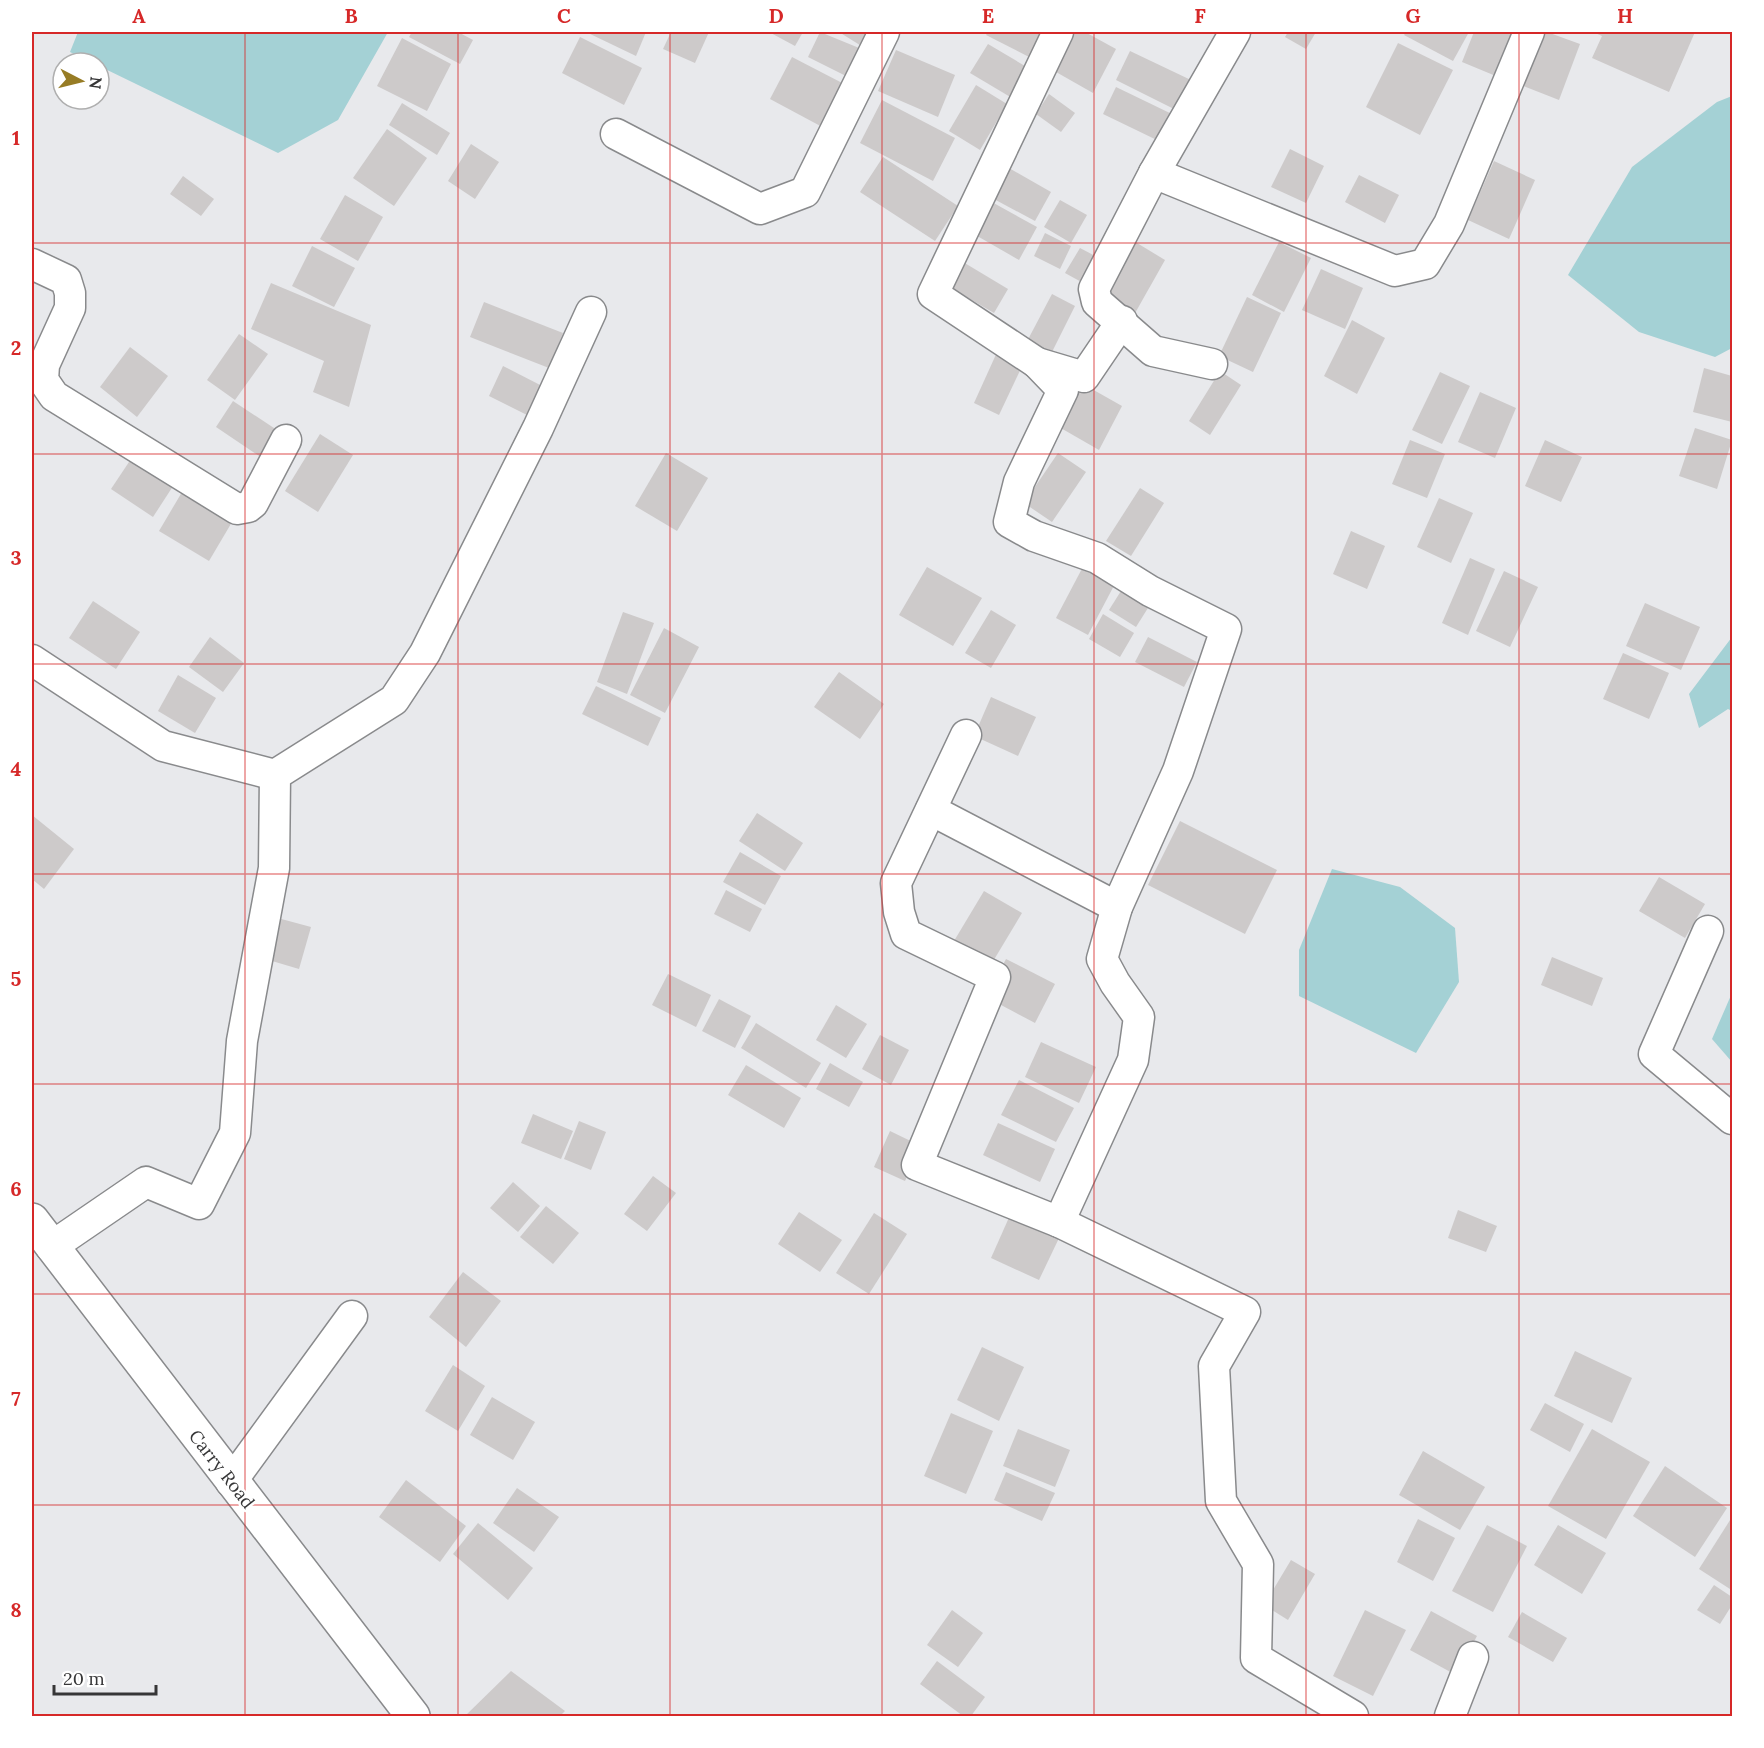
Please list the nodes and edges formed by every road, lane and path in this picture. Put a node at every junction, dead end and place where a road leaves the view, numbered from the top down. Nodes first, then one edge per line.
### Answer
1 (884, 32) edge
2 (1058, 32) edge
3 (1235, 32) edge
4 (1529, 32) edge
5 (616, 134) dead end
6 (1154, 173) junction
7 (32, 264) edge
8 (591, 312) dead end
9 (1122, 321) junction
10 (1037, 363) junction
11 (1212, 364) dead end
12 (286, 440) dead end
13 (32, 660) edge
14 (966, 735) dead end
15 (275, 775) junction
16 (932, 810) junction
17 (1117, 907) junction
18 (1708, 931) dead end
19 (1732, 1119) edge
20 (32, 1220) edge
21 (1059, 1222) junction
22 (51, 1247) junction
23 (352, 1316) dead end
24 (231, 1482) junction
25 (1473, 1657) dead end
26 (413, 1716) edge
27 (1353, 1716) edge
28 (1450, 1716) edge

1 - 5 street
2 - 10 street
3 - 6 street
4 - 6 street
6 - 9 street
7 - 12 street
8 - 15 street
9 - 10 street
9 - 11 street
10 - 17 street
13 - 15 street
14 - 16 street
15 - 22 street
16 - 17 street
16 - 21 street
17 - 21 street
18 - 19 street
20 - 22 main road, Carry Road
21 - 27 street
22 - 24 main road, Carry Road
23 - 24 street
24 - 26 main road, Carry Road
25 - 28 street

